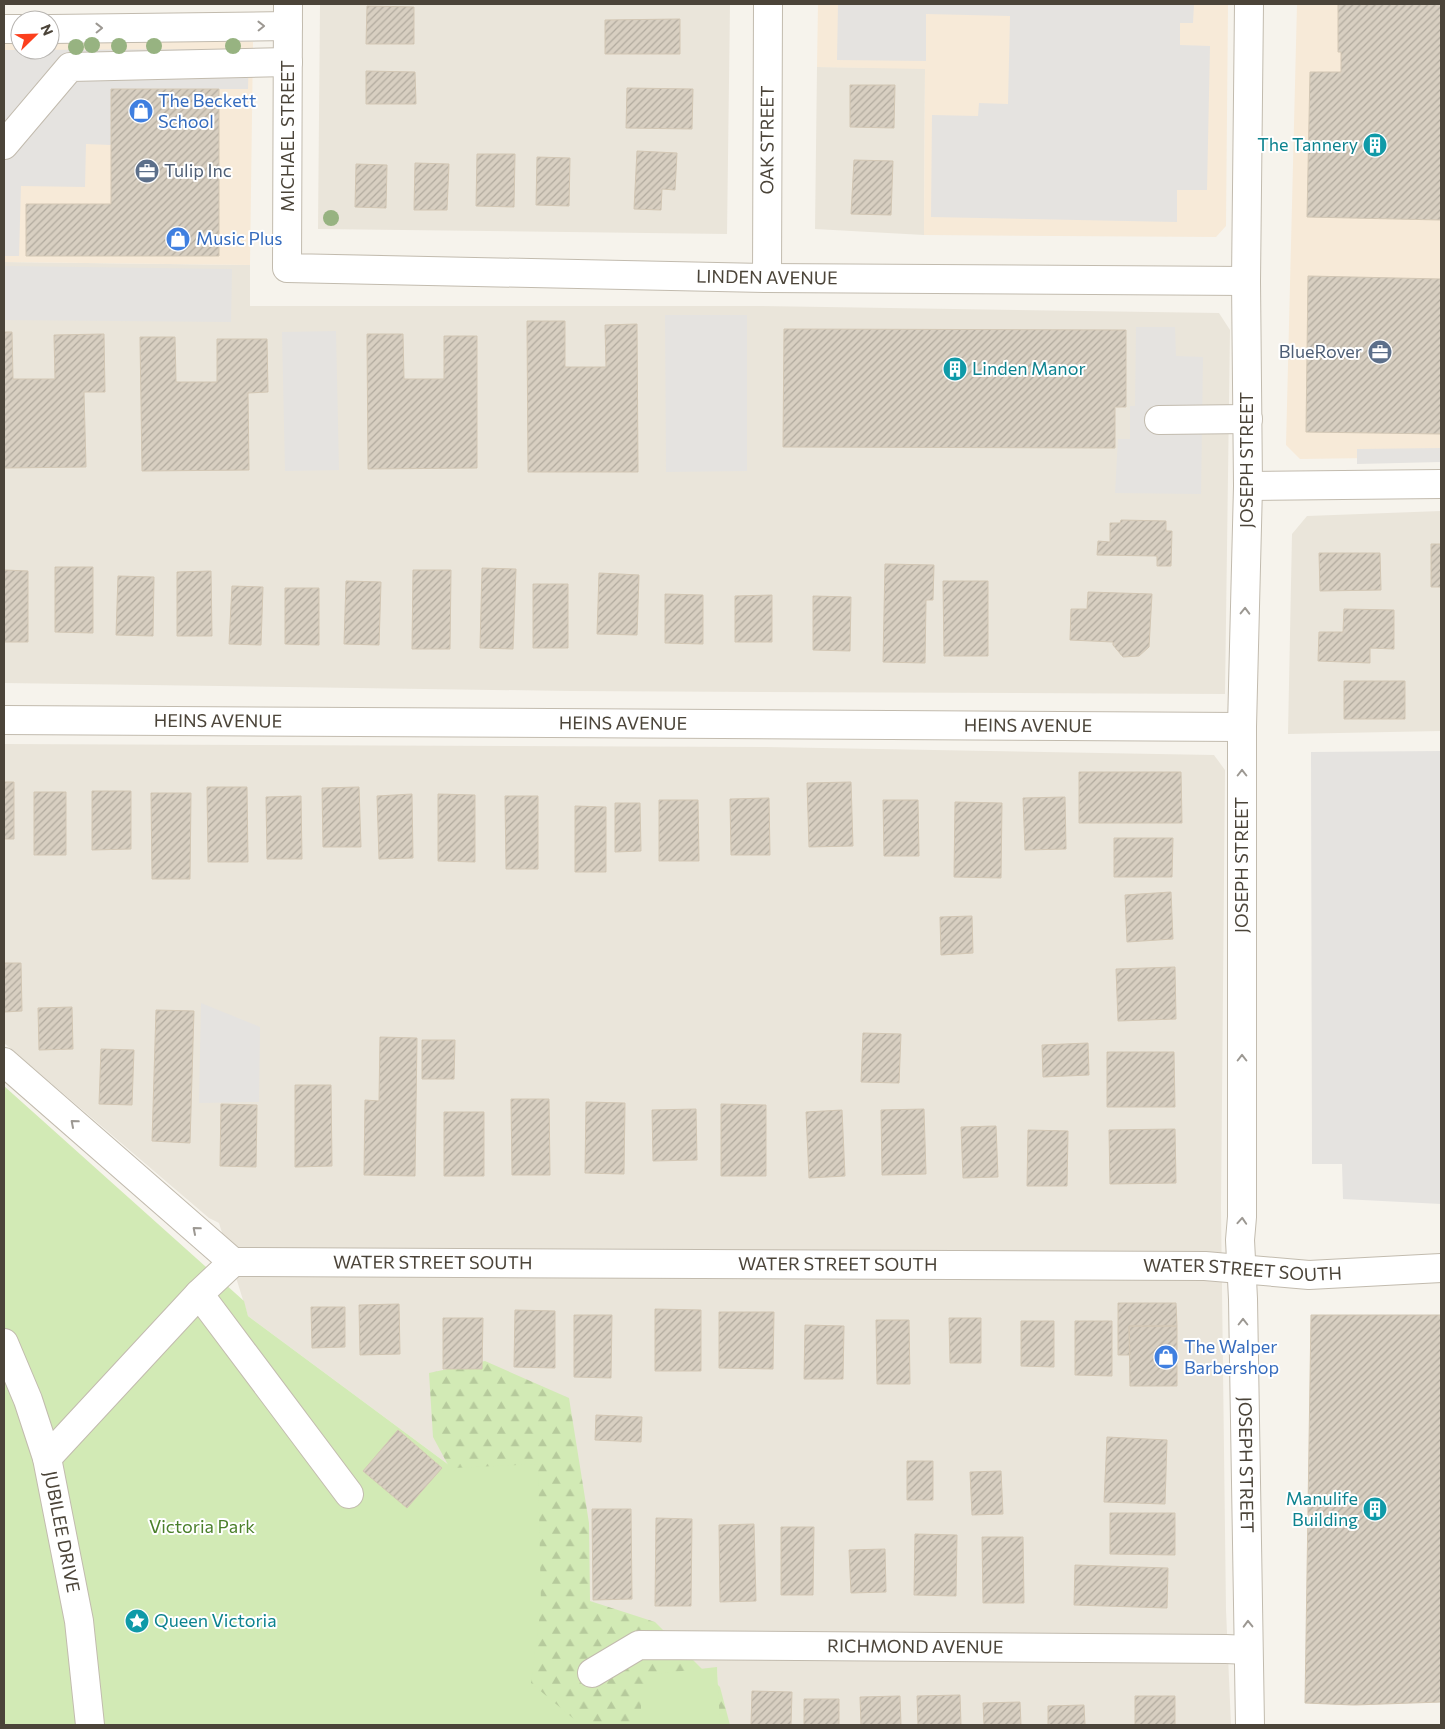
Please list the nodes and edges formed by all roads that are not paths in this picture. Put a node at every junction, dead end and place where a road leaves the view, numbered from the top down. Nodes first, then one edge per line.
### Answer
1 (768, 4) edge
2 (1249, 4) edge
3 (288, 15) edge
4 (60, 28) edge
5 (288, 62) junction
6 (4, 145) edge
7 (287, 268) joint
8 (767, 278) junction
9 (1246, 281) junction
10 (1248, 419) junction
11 (1159, 420) dead end
12 (1441, 484) edge
13 (1248, 486) junction
14 (4, 720) edge
15 (1242, 728) junction
16 (4, 1062) edge
17 (233, 1262) junction
18 (1441, 1268) edge
19 (1240, 1269) junction
20 (200, 1294) junction
21 (4, 1343) edge
22 (47, 1458) junction
23 (349, 1494) dead end
24 (1248, 1650) junction
25 (592, 1673) dead end
26 (90, 1725) edge
27 (1250, 1725) edge

1 - 8 street, OAK STREET
2 - 9 street, JOSEPH STREET
4 -> 3 street
3 - 5 street, MICHAEL STREET
5 - 6 street
5 - 7 street, MICHAEL STREET
7 - 8 street, LINDEN AVENUE
8 - 9 street, LINDEN AVENUE
9 - 10 street, JOSEPH STREET
10 - 11 street
10 - 13 street, JOSEPH STREET
12 - 13 street
15 -> 13 street, JOSEPH STREET
14 - 15 street, HEINS AVENUE
19 -> 15 street, JOSEPH STREET
17 -> 16 street
17 - 19 street, WATER STREET SOUTH
17 - 20 street
18 - 19 street, WATER STREET SOUTH
24 -> 19 street, JOSEPH STREET
20 - 22 street
20 - 23 street
21 - 22 street, JUBILEE DRIVE
22 - 26 street, JUBILEE DRIVE
24 - 25 street, RICHMOND AVENUE
24 - 27 street, JOSEPH STREET

